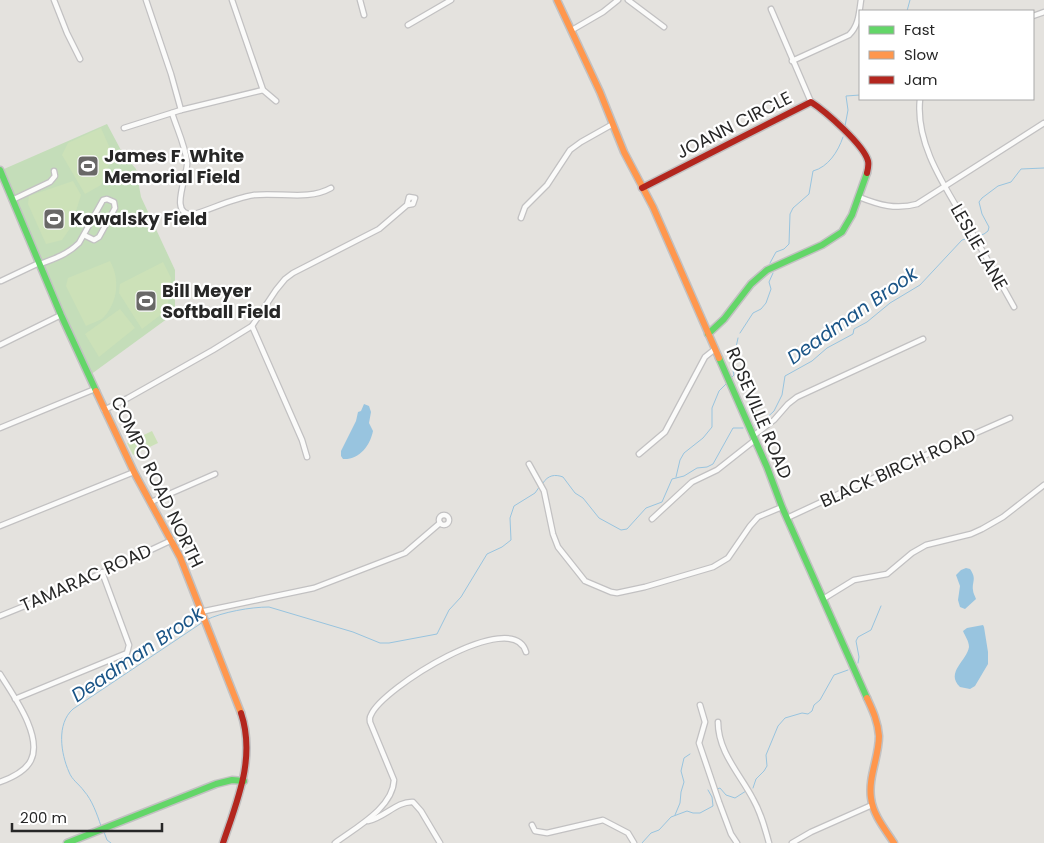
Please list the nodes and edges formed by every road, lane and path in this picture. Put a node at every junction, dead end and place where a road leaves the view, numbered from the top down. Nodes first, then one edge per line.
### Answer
1 (54, 0) edge
2 (146, 0) edge
3 (232, 0) edge
4 (360, 0) edge
5 (451, 0) edge
6 (557, 0) edge
7 (618, 0) edge
8 (628, 0) edge
9 (771, 9) dead end
10 (859, 14) edge
11 (364, 15) dead end
12 (408, 25) dead end
13 (664, 27) dead end
14 (572, 30) junction
15 (80, 59) dead end
16 (792, 61) junction
17 (263, 90) junction
18 (920, 100) edge
19 (276, 101) dead end
20 (810, 102) junction
21 (181, 110) junction
22 (172, 113) junction
23 (1044, 123) edge
24 (613, 124) junction
25 (124, 128) dead end
26 (0, 170) edge
27 (54, 171) dead end
28 (944, 187) junction
29 (331, 188) dead end
30 (642, 188) junction
31 (859, 197) junction
32 (12, 200) junction
33 (407, 205) dead end
34 (522, 218) dead end
35 (84, 235) junction
36 (39, 264) junction
37 (1, 281) edge
38 (1014, 307) dead end
39 (62, 315) junction
40 (252, 326) junction
41 (708, 334) junction
42 (923, 339) dead end
43 (0, 345) edge
44 (715, 349) junction
45 (95, 389) junction
46 (104, 410) junction
47 (1010, 418) dead end
48 (0, 428) edge
49 (754, 438) junction
50 (639, 454) dead end
51 (307, 457) dead end
52 (529, 464) dead end
53 (134, 472) junction
54 (215, 474) dead end
55 (1044, 485) edge
56 (151, 502) junction
57 (782, 507) junction
58 (787, 518) junction
59 (652, 519) dead end
60 (440, 523) dead end
61 (0, 526) edge
62 (172, 540) junction
63 (102, 572) junction
64 (823, 599) junction
65 (0, 616) edge
66 (203, 617) junction
67 (526, 652) dead end
68 (0, 674) edge
69 (15, 699) junction
70 (700, 706) dead end
71 (718, 722) dead end
72 (244, 781) junction
73 (0, 782) edge
74 (872, 805) junction
75 (366, 821) junction
76 (532, 825) dead end
77 (67, 843) edge
78 (223, 843) edge
79 (335, 843) edge
80 (440, 843) edge
81 (634, 843) edge
82 (737, 843) edge
83 (769, 843) edge
84 (793, 843) edge
85 (894, 843) edge

1 - 15 street
2 - 21 street
3 - 17 street
4 - 11 street
5 - 12 street
6 - 14 street, ROSEVILLE ROAD
7 - 14 street
8 - 13 street
9 - 16 street
10 - 16 street
14 - 24 street, ROSEVILLE ROAD
16 - 20 street
17 - 19 street
17 - 21 street
18 - 28 street, LESLIE LANE
20 - 30 street, JOANN CIRCLE
20 - 31 street, JOANN CIRCLE
21 - 22 street
22 - 25 street
22 - 29 street
23 - 28 street
24 - 30 street, ROSEVILLE ROAD
24 - 34 street
26 - 32 street, COMPO ROAD NORTH
27 - 32 street
28 - 31 street
28 - 38 street, LESLIE LANE
30 - 41 street, ROSEVILLE ROAD
31 - 41 street, JOANN CIRCLE
32 - 36 street, COMPO ROAD NORTH
33 - 40 street
35 - 35 street
35 - 36 street
36 - 37 street
36 - 39 street, COMPO ROAD NORTH
39 - 43 street
39 - 45 street, COMPO ROAD NORTH
40 - 46 street
40 - 51 street
41 - 44 street, ROSEVILLE ROAD
42 - 49 street
44 - 49 street, ROSEVILLE ROAD
44 - 50 street
45 - 46 street, COMPO ROAD NORTH
45 - 48 street
46 - 53 street, COMPO ROAD NORTH
47 - 58 street, BLACK BIRCH ROAD
49 - 57 street, ROSEVILLE ROAD
49 - 59 street
52 - 57 street
53 - 56 street, COMPO ROAD NORTH
53 - 61 street
54 - 56 street
55 - 64 street
56 - 62 street, COMPO ROAD NORTH
57 - 58 street, ROSEVILLE ROAD
58 - 64 street, ROSEVILLE ROAD
60 - 66 street
62 - 63 street, TAMARAC ROAD
62 - 66 street, COMPO ROAD NORTH
63 - 65 street, TAMARAC ROAD
63 - 69 street
64 - 74 street, ROSEVILLE ROAD
66 - 72 street, COMPO ROAD NORTH
67 - 75 street
68 - 69 street
69 - 73 street
70 - 82 street
71 - 83 street
72 - 77 street
72 - 78 street, COMPO ROAD NORTH
74 - 84 street
74 - 85 street, ROSEVILLE ROAD
75 - 79 street
75 - 80 street
76 - 81 street

